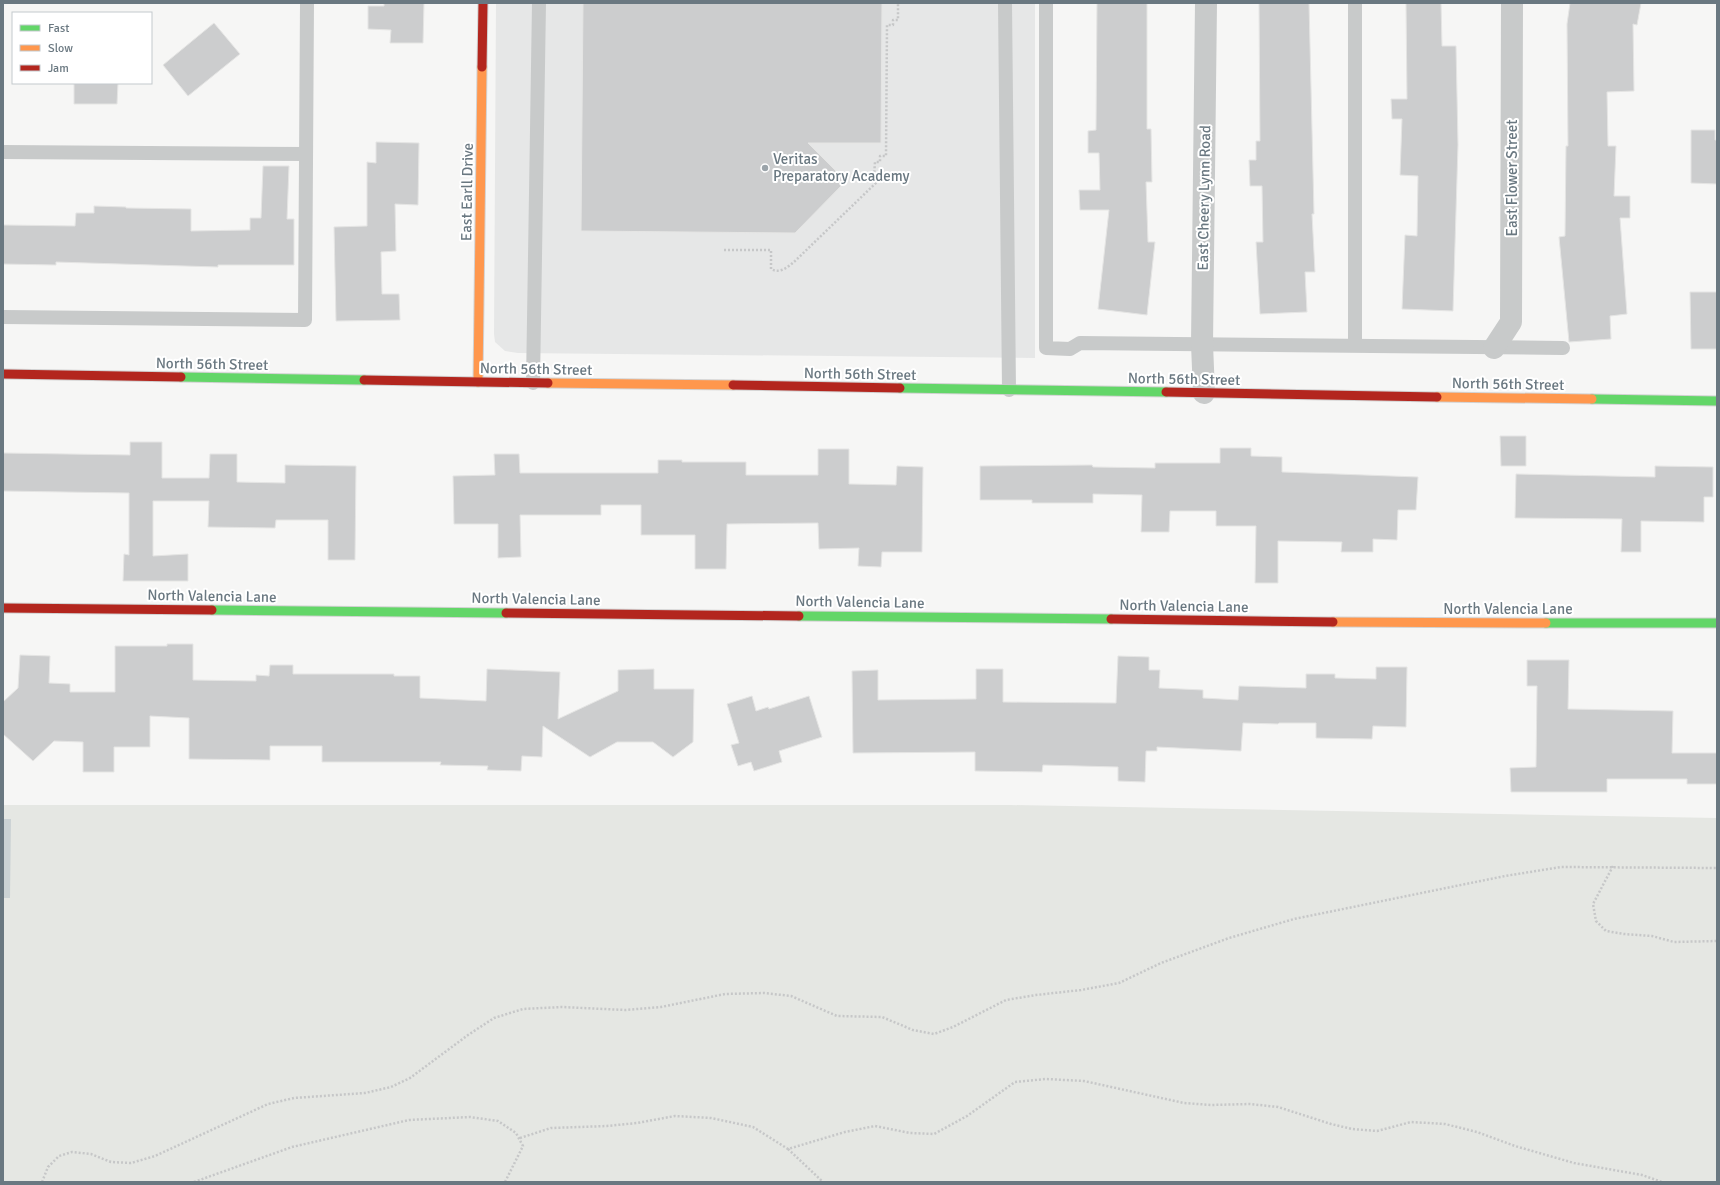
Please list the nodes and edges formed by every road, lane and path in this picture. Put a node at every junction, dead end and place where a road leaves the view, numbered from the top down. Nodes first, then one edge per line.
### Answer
1 (307, 3) edge
2 (483, 3) edge
3 (539, 3) edge
4 (898, 3) edge
5 (1005, 3) edge
6 (1046, 3) edge
7 (1206, 3) edge
8 (1355, 3) edge
9 (1512, 3) edge
10 (3, 152) edge
11 (306, 154) junction
12 (724, 250) dead end
13 (3, 317) edge
14 (1202, 344) junction
15 (1355, 345) junction
16 (1494, 348) junction
17 (1563, 348) dead end
18 (3, 374) edge
19 (478, 382) junction
20 (533, 383) junction
21 (1009, 390) junction
22 (1204, 393) junction
23 (1717, 402) edge
24 (3, 608) edge
25 (1717, 623) edge
26 (1612, 866) junction
27 (1717, 868) edge
28 (1717, 942) edge
29 (520, 1138) junction
30 (788, 1149) junction
31 (42, 1182) edge
32 (194, 1182) edge
33 (505, 1182) edge
34 (823, 1182) edge
35 (1662, 1182) edge

1 - 11 lane
2 - 19 street, East Earll Drive
3 - 20 lane
4 - 12 path
5 - 21 lane
6 - 14 lane
7 - 14 street, East Cheery Lynn Road
8 - 15 lane
9 - 16 street, East Flower Street
10 - 11 lane
11 - 13 lane
14 - 15 lane
14 - 22 street, East Cheery Lynn Road
15 - 16 lane
16 - 17 lane
18 - 19 street, North 56th Street
19 - 20 street, North 56th Street
20 - 21 street, North 56th Street
21 - 22 street, North 56th Street
22 - 23 street, North 56th Street
24 - 25 street, North Valencia Lane
26 - 27 path
26 - 28 path
26 - 31 path
29 - 30 path
29 - 32 path
29 - 33 path
30 - 34 path
30 - 35 path

